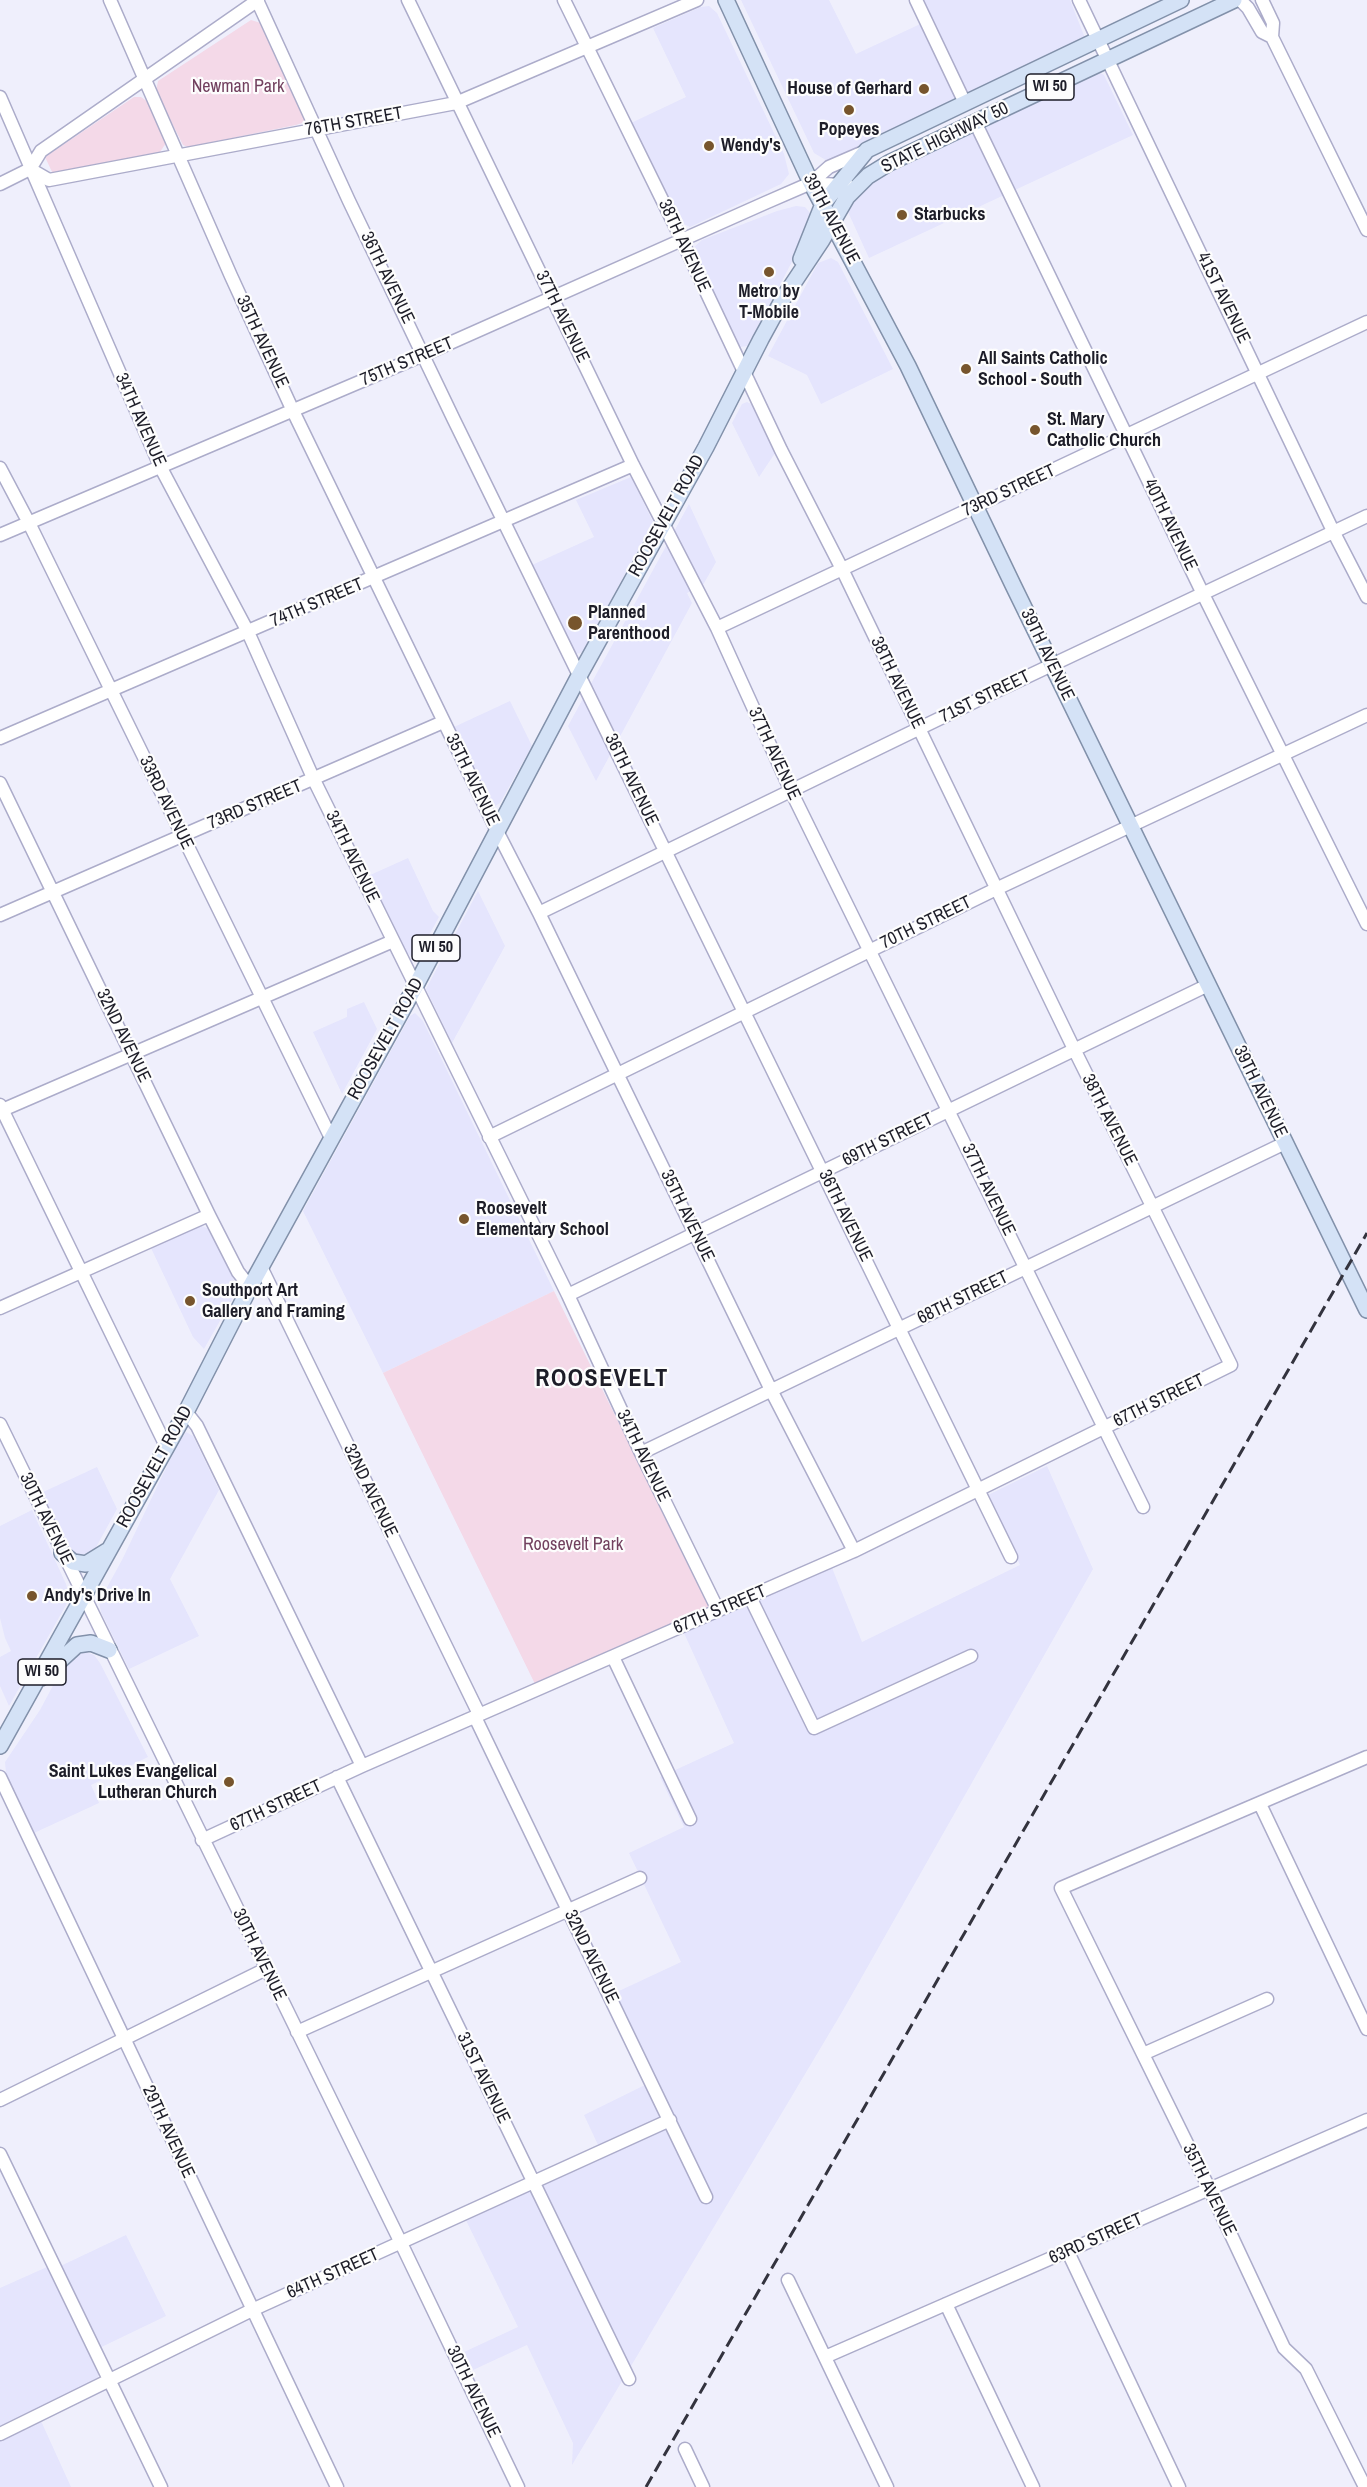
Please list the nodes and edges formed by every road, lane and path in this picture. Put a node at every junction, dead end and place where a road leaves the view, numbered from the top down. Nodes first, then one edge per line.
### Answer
1 (110, 0) edge
2 (257, 0) edge
3 (408, 0) edge
4 (564, 0) edge
5 (697, 0) edge
6 (726, 0) edge
7 (916, 0) edge
8 (1181, 0) edge
9 (1234, 0) edge
10 (1240, 0) edge
11 (1262, 0) edge
12 (1080, 1) edge
13 (1272, 37) junction
14 (1098, 41) junction
15 (587, 46) junction
16 (1107, 60) junction
17 (145, 77) junction
18 (0, 97) edge
19 (456, 103) junction
20 (965, 103) junction
21 (976, 124) junction
22 (316, 129) junction
23 (867, 150) junction
24 (177, 154) junction
25 (30, 169) junction
26 (868, 176) junction
27 (811, 183) junction
28 (0, 184) edge
29 (839, 185) junction
30 (823, 204) junction
31 (832, 221) junction
32 (1367, 230) edge
33 (682, 240) junction
34 (553, 297) junction
35 (784, 297) junction
36 (1367, 322) edge
37 (423, 355) junction
38 (744, 371) junction
39 (1259, 373) junction
40 (293, 411) junction
41 (1127, 435) junction
42 (633, 465) junction
43 (0, 468) edge
44 (161, 468) junction
45 (976, 507) junction
46 (1367, 516) edge
47 (504, 521) junction
48 (29, 523) junction
49 (662, 523) junction
50 (1333, 531) junction
51 (0, 536) edge
52 (842, 569) junction
53 (374, 579) junction
54 (1202, 592) junction
55 (1367, 597) edge
56 (717, 628) junction
57 (248, 632) junction
58 (1052, 665) junction
59 (579, 676) junction
60 (111, 690) junction
61 (1367, 715) edge
62 (443, 722) junction
63 (919, 729) junction
64 (0, 738) edge
65 (1282, 755) junction
66 (314, 780) junction
67 (0, 783) edge
68 (791, 791) junction
69 (1130, 825) junction
70 (498, 833) junction
71 (182, 836) junction
72 (666, 852) junction
73 (996, 889) junction
74 (53, 892) junction
75 (539, 913) junction
76 (0, 915) edge
77 (1367, 924) edge
78 (393, 941) junction
79 (869, 951) junction
80 (1208, 985) junction
81 (415, 987) junction
82 (262, 997) junction
83 (743, 1011) junction
84 (1074, 1049) junction
85 (131, 1054) junction
86 (618, 1072) junction
87 (1, 1108) edge
88 (949, 1110) junction
89 (489, 1137) junction
90 (331, 1138) junction
91 (1285, 1143) junction
92 (823, 1172) junction
93 (1153, 1207) junction
94 (209, 1215) junction
95 (695, 1234) junction
96 (261, 1267) junction
97 (1025, 1268) junction
98 (82, 1272) junction
99 (250, 1287) junction
100 (568, 1294) junction
101 (0, 1308) edge
102 (1367, 1310) edge
103 (899, 1328) junction
104 (1231, 1365) joint
105 (771, 1390) junction
106 (186, 1412) junction
107 (0, 1424) edge
108 (1104, 1428) junction
109 (166, 1446) junction
110 (641, 1453) junction
111 (978, 1491) junction
112 (1143, 1507) dead end
113 (110, 1549) junction
114 (854, 1551) junction
115 (62, 1553) junction
116 (1011, 1557) dead end
117 (83, 1597) junction
118 (750, 1597) junction
119 (718, 1610) junction
120 (109, 1650) junction
121 (971, 1656) dead end
122 (613, 1657) junction
123 (36, 1681) junction
124 (477, 1715) junction
125 (0, 1746) edge
126 (1367, 1757) edge
127 (362, 1766) junction
128 (0, 1777) edge
129 (337, 1778) junction
130 (1260, 1804) junction
131 (690, 1819) dead end
132 (202, 1840) junction
133 (640, 1878) dead end
134 (569, 1911) junction
135 (266, 1969) junction
136 (430, 1971) junction
137 (1267, 2000) dead end
138 (1367, 2029) edge
139 (297, 2032) junction
140 (123, 2038) junction
141 (1143, 2054) junction
142 (0, 2100) edge
143 (670, 2120) junction
144 (1367, 2120) edge
145 (0, 2154) edge
146 (535, 2183) junction
147 (1209, 2188) junction
148 (706, 2198) dead end
149 (401, 2243) junction
150 (1068, 2252) junction
151 (788, 2280) dead end
152 (946, 2304) junction
153 (252, 2310) junction
154 (825, 2357) junction
155 (629, 2379) dead end
156 (111, 2381) junction
157 (0, 2434) edge
158 (685, 2449) dead end
159 (161, 2487) edge
160 (338, 2487) edge
161 (518, 2487) edge
162 (703, 2487) edge
163 (886, 2487) edge
164 (1033, 2487) edge
165 (1179, 2487) edge
166 (1365, 2487) edge

1 - 17 street, 35TH AVENUE
2 - 17 street
2 - 22 street, 36TH AVENUE
3 - 19 street, 37TH AVENUE
4 - 15 street, 38TH AVENUE
5 - 15 street, 76TH STREET
6 - 27 main road, 39TH AVENUE
7 - 20 street
8 - 14 main road, STATE HIGHWAY 50 / WI 50
9 - 16 main road, STATE HIGHWAY 50 / WI 50
10 - 13 street
11 - 13 street
12 - 14 street, 41ST AVENUE
13 - 32 street
14 - 16 street, 41ST AVENUE
14 - 20 main road, STATE HIGHWAY 50 / WI 50
15 - 19 street, 76TH STREET
15 - 33 street, 38TH AVENUE
16 - 21 main road, STATE HIGHWAY 50 / WI 50
16 - 39 street, 41ST AVENUE
17 - 24 street, 35TH AVENUE
17 - 25 street
18 - 25 street, 34TH AVENUE
19 - 22 street, 76TH STREET
19 - 34 street, 37TH AVENUE
20 - 23 main road, STATE HIGHWAY 50 / WI 50
21 - 26 main road, STATE HIGHWAY 50 / WI 50
21 - 41 street, 40TH AVENUE
22 - 24 street, 76TH STREET
22 - 37 street, 36TH AVENUE
23 - 27 street, 75TH STREET
23 - 29 main road, STATE HIGHWAY 50 / WI 50
24 - 25 street, 76TH STREET
24 - 40 street, 35TH AVENUE
25 - 28 street
25 - 44 street, 34TH AVENUE
26 - 29 street, 75TH STREET
26 - 31 main road, STATE HIGHWAY 50 / WI 50
27 - 29 street, 75TH STREET
27 - 30 main road, 39TH AVENUE
27 - 33 street, 75TH STREET
29 - 30 main road, STATE HIGHWAY 50 / WI 50
30 - 31 main road, 39TH AVENUE
30 - 35 main road, STATE HIGHWAY 50 / WI 50
31 - 35 main road, STATE HIGHWAY 50 / WI 50
31 - 45 main road, 39TH AVENUE
33 - 34 street, 75TH STREET
33 - 38 street, 38TH AVENUE
34 - 37 street, 75TH STREET
34 - 42 street, 37TH AVENUE
35 - 38 main road, ROOSEVELT ROAD / WI 50
36 - 39 street, 73RD STREET
37 - 40 street, 75TH STREET
37 - 47 street, 36TH AVENUE
38 - 49 main road, ROOSEVELT ROAD / WI 50
38 - 52 street, 38TH AVENUE
39 - 41 street, 73RD STREET
39 - 50 street, 41ST AVENUE
40 - 44 street, 75TH STREET
40 - 53 street, 35TH AVENUE
41 - 45 street, 73RD STREET
41 - 54 street, 40TH AVENUE
42 - 47 street, 74TH STREET
42 - 49 street, 37TH AVENUE
43 - 48 street, 33RD AVENUE
44 - 48 street, 75TH STREET
44 - 57 street, 34TH AVENUE
45 - 52 street, 73RD STREET
45 - 58 main road, 39TH AVENUE
46 - 50 street, 71ST STREET
47 - 53 street, 74TH STREET
47 - 59 street, 36TH AVENUE
48 - 51 street, 75TH STREET
48 - 60 street, 33RD AVENUE
49 - 56 street, 37TH AVENUE
49 - 59 main road, ROOSEVELT ROAD / WI 50
50 - 54 street, 71ST STREET
50 - 55 street, 41ST AVENUE
52 - 56 street, 73RD STREET
52 - 63 street, 38TH AVENUE
53 - 57 street, 74TH STREET
53 - 62 street, 35TH AVENUE
54 - 58 street, 71ST STREET
54 - 65 street, 40TH AVENUE
56 - 68 street, 37TH AVENUE
57 - 60 street, 74TH STREET
57 - 66 street, 34TH AVENUE
58 - 63 street, 71ST STREET
58 - 69 main road, 39TH AVENUE
59 - 70 main road, ROOSEVELT ROAD / WI 50
59 - 72 street, 36TH AVENUE
60 - 64 street, 74TH STREET
60 - 71 street, 33RD AVENUE
61 - 65 street, 70TH STREET
62 - 66 street, 73RD STREET
62 - 70 street, 35TH AVENUE
63 - 68 street, 71ST STREET
63 - 73 street, 38TH AVENUE
65 - 69 street, 70TH STREET
65 - 77 street, 40TH AVENUE
66 - 71 street, 73RD STREET
66 - 78 street, 34TH AVENUE
67 - 74 street, 32ND AVENUE
68 - 72 street, 71ST STREET
68 - 79 street, 37TH AVENUE
69 - 73 street, 70TH STREET
69 - 80 main road, 39TH AVENUE
70 - 75 street, 35TH AVENUE
70 - 81 main road, ROOSEVELT ROAD / WI 50
71 - 74 street, 73RD STREET
71 - 82 street, 33RD AVENUE
72 - 75 street, 71ST STREET
72 - 83 street, 36TH AVENUE
73 - 79 street, 70TH STREET
73 - 84 street, 38TH AVENUE
74 - 76 street, 73RD STREET
74 - 85 street, 32ND AVENUE
75 - 86 street, 35TH AVENUE
78 - 81 street, 34TH AVENUE
78 - 82 street
79 - 83 street, 70TH STREET
79 - 88 street, 37TH AVENUE
80 - 84 street, 69TH STREET
80 - 91 main road, 39TH AVENUE
81 - 89 street, 34TH AVENUE
81 - 90 main road, ROOSEVELT ROAD / WI 50
82 - 85 street
82 - 90 street, 33RD AVENUE
83 - 86 street, 70TH STREET
83 - 92 street, 36TH AVENUE
84 - 88 street, 69TH STREET
84 - 93 street, 38TH AVENUE
85 - 87 street
85 - 94 street, 32ND AVENUE
86 - 89 street, 70TH STREET
86 - 95 street, 35TH AVENUE
87 - 98 street
88 - 92 street, 69TH STREET
88 - 97 street, 37TH AVENUE
89 - 100 street, 34TH AVENUE
90 - 96 main road, ROOSEVELT ROAD / WI 50
91 - 93 street, 68TH STREET
91 - 102 main road, 39TH AVENUE
92 - 95 street, 69TH STREET
92 - 103 street, 36TH AVENUE
93 - 97 street, 68TH STREET
93 - 104 street, 38TH AVENUE
94 - 98 street
94 - 99 street, 32ND AVENUE
95 - 100 street, 69TH STREET
95 - 105 street, 35TH AVENUE
96 - 99 main road, ROOSEVELT ROAD / WI 50
96 - 124 street, 32ND AVENUE
97 - 103 street, 68TH STREET
97 - 108 street, 37TH AVENUE
98 - 101 street
98 - 109 street
99 - 106 main road, ROOSEVELT ROAD / WI 50
100 - 110 street, 34TH AVENUE
103 - 105 street, 68TH STREET
103 - 111 street, 36TH AVENUE
104 - 108 street, 67TH STREET
105 - 110 street, 68TH STREET
105 - 114 street, 35TH AVENUE
106 - 109 main road, ROOSEVELT ROAD / WI 50
106 - 127 street
107 - 115 street, 30TH AVENUE
108 - 111 street, 67TH STREET
108 - 112 street, 37TH AVENUE
109 - 113 main road, ROOSEVELT ROAD / WI 50
110 - 119 street, 34TH AVENUE
111 - 114 street, 67TH STREET
111 - 116 street, 36TH AVENUE
113 - 115 main road
113 - 117 main road, ROOSEVELT ROAD / WI 50
114 - 118 street, 67TH STREET
115 - 117 street, 30TH AVENUE
117 - 120 street, 30TH AVENUE
117 - 123 main road, ROOSEVELT ROAD / WI 50
118 - 119 street, 67TH STREET
118 - 121 street
119 - 122 street, 67TH STREET
120 - 123 main road
120 - 132 street, 30TH AVENUE
122 - 124 street, 67TH STREET
122 - 131 street
123 - 125 main road, ROOSEVELT ROAD / WI 50
124 - 127 street, 67TH STREET
124 - 134 street, 32ND AVENUE
126 - 130 street
127 - 129 street, 67TH STREET
128 - 140 street, 29TH AVENUE
129 - 132 street, 67TH STREET
129 - 136 street, 31ST AVENUE
130 - 138 street
130 - 141 street, 35TH AVENUE
132 - 135 street, 30TH AVENUE
133 - 134 street
134 - 136 street
134 - 143 street, 32ND AVENUE
135 - 139 street, 30TH AVENUE
135 - 140 street
136 - 139 street
136 - 146 street, 31ST AVENUE
137 - 141 street
139 - 149 street, 30TH AVENUE
140 - 142 street
140 - 153 street, 29TH AVENUE
141 - 147 street, 35TH AVENUE
143 - 146 street, 64TH STREET
143 - 148 street, 32ND AVENUE
144 - 147 street, 63RD STREET
145 - 156 street
146 - 149 street, 64TH STREET
146 - 155 street, 31ST AVENUE
147 - 150 street, 63RD STREET
147 - 166 street, 35TH AVENUE
149 - 153 street, 64TH STREET
149 - 161 street, 30TH AVENUE
150 - 152 street, 63RD STREET
150 - 165 street
151 - 154 street
152 - 154 street, 63RD STREET
152 - 164 street
153 - 156 street, 64TH STREET
153 - 160 street, 29TH AVENUE
154 - 163 street
156 - 157 street, 64TH STREET
156 - 159 street
158 - 162 street

